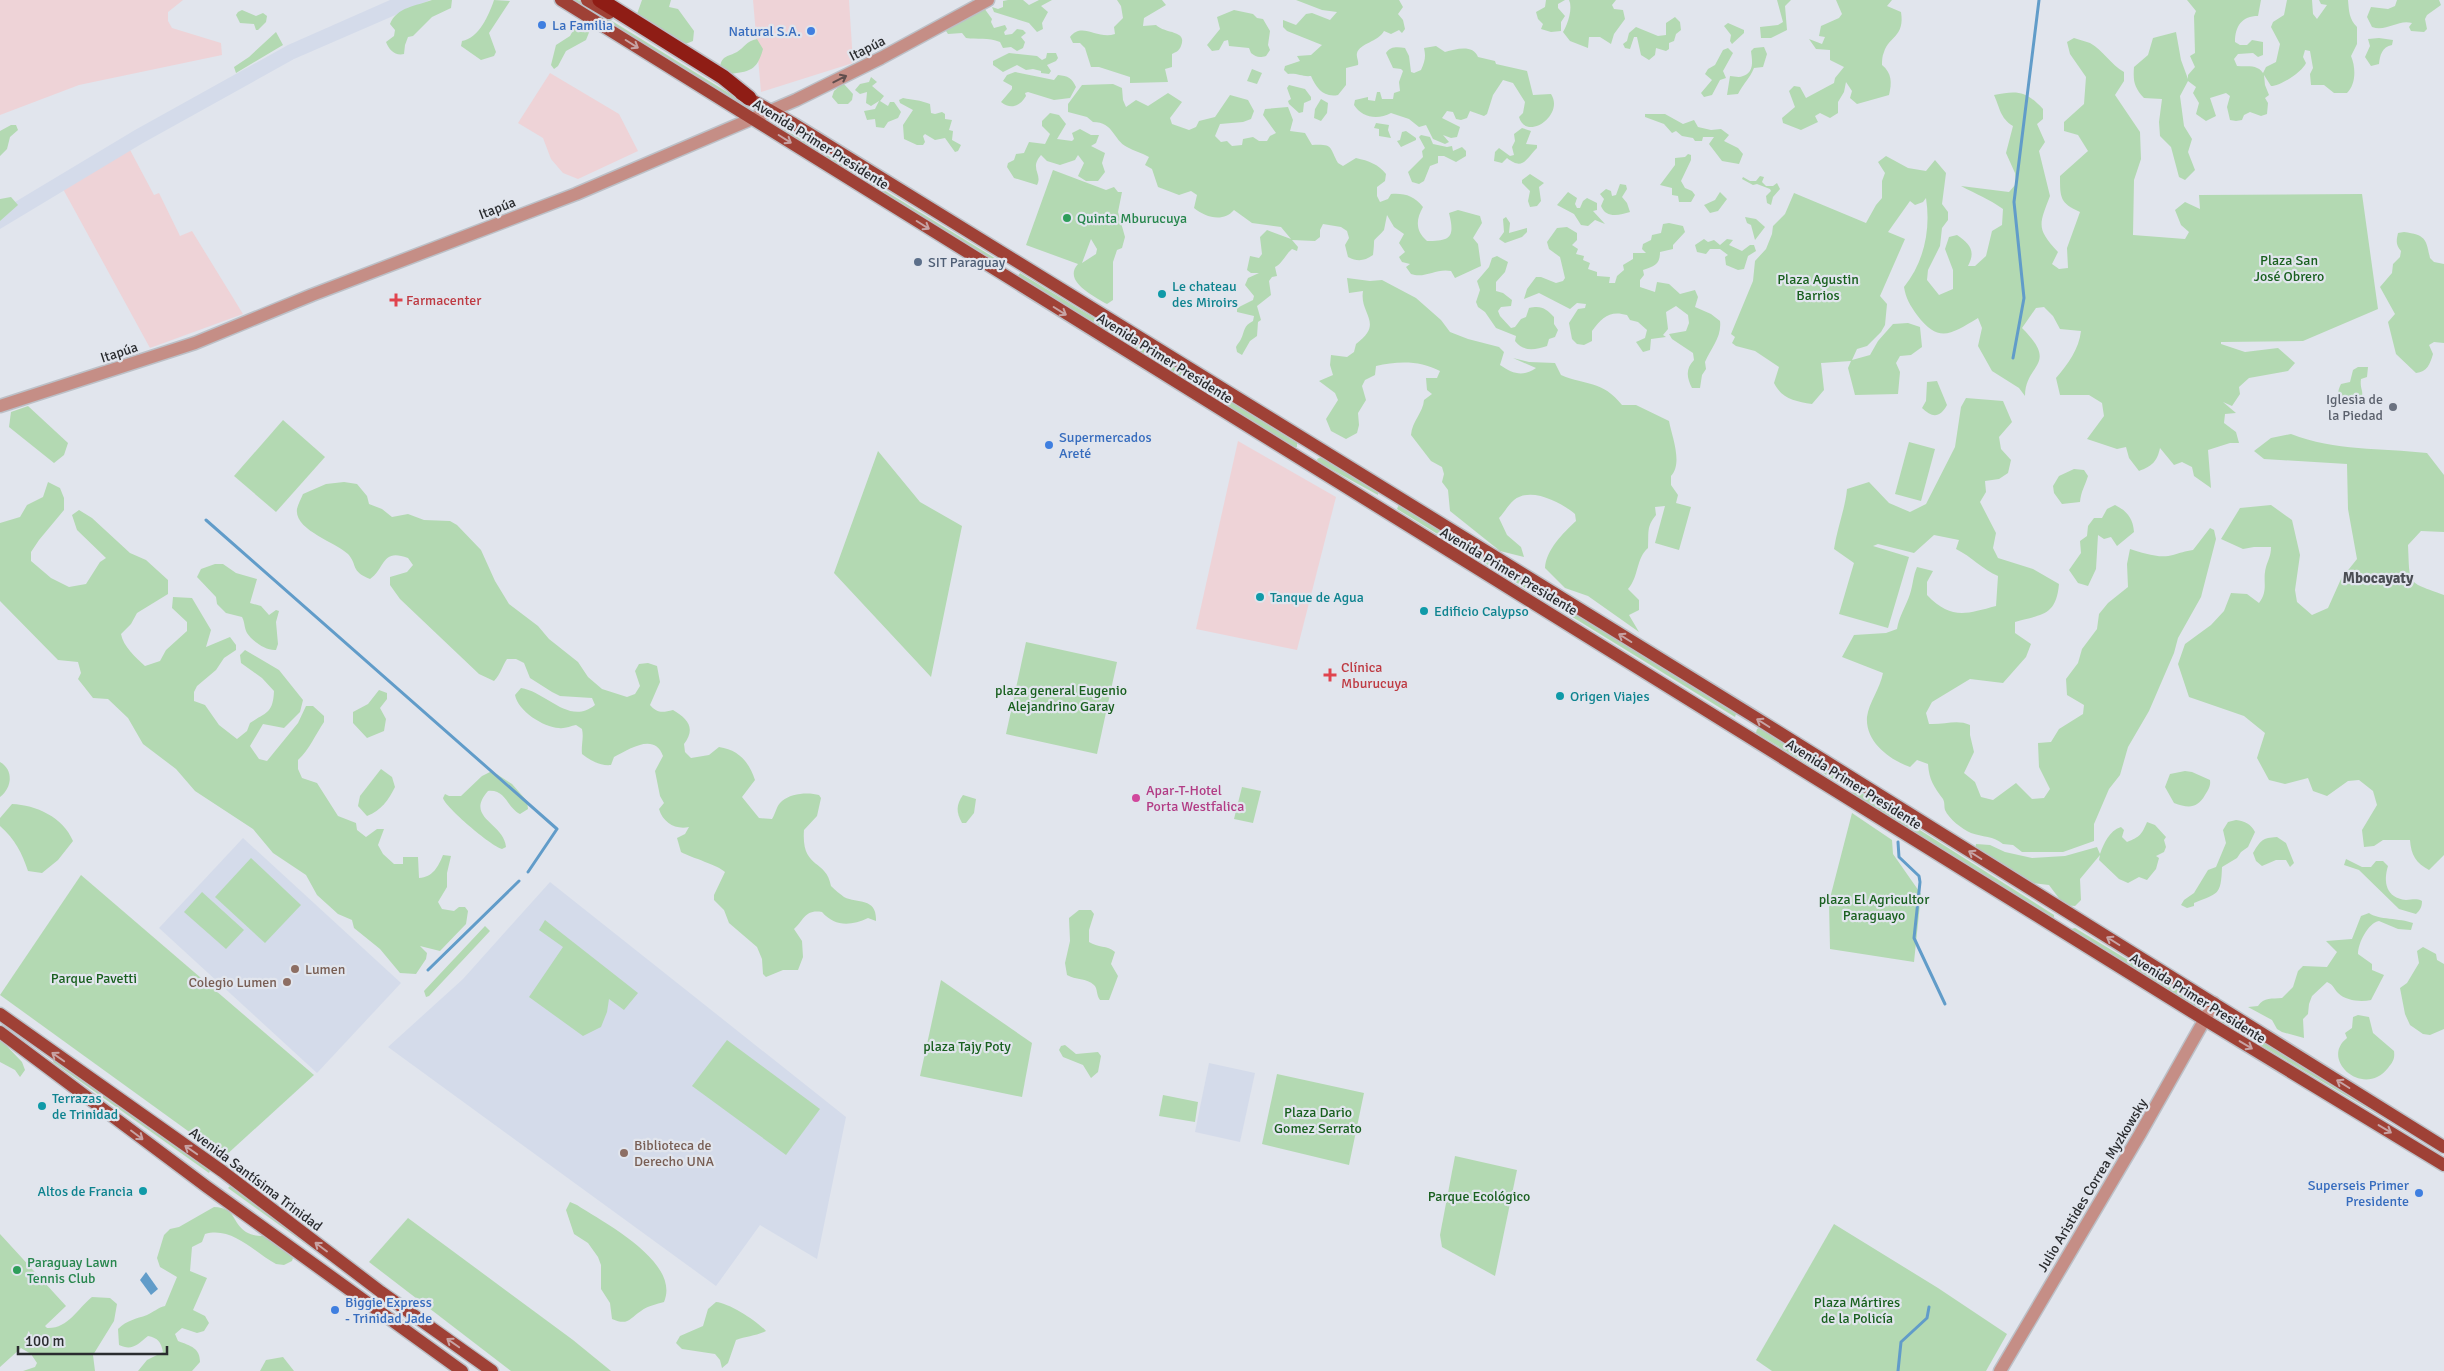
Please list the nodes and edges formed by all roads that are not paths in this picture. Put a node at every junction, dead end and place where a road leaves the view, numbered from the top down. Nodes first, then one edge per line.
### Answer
1 (561, 0) edge
2 (587, 0) edge
3 (600, 0) edge
4 (988, 0) edge
5 (749, 98) junction
6 (773, 111) junction
7 (754, 120) junction
8 (0, 406) edge
9 (1315, 447) junction
10 (1304, 462) junction
11 (2209, 1012) junction
12 (0, 1014) edge
13 (0, 1032) edge
14 (2444, 1147) edge
15 (2444, 1165) edge
16 (462, 1371) edge
17 (492, 1371) edge
18 (2000, 1371) edge

1 -> 7 main road, Avenida Primer Presidente
2 - 5 main road, Avenida Primer Presidente
3 - 5 highway
6 -> 4 street, Itapúa
5 - 6 main road, Avenida Primer Presidente
6 - 7 street, Itapúa
6 - 9 main road, Avenida Primer Presidente
7 - 8 street, Itapúa
7 -> 10 main road, Avenida Primer Presidente
9 - 10 main road
11 -> 9 main road, Avenida Primer Presidente
10 - 11 main road, Avenida Primer Presidente
14 -> 11 main road, Avenida Primer Presidente
11 -> 15 main road, Avenida Primer Presidente
11 - 18 street, Julio Aristides Correa Myzkowsky
17 -> 12 main road, Avenida Santísima Trinidad
13 -> 16 main road

